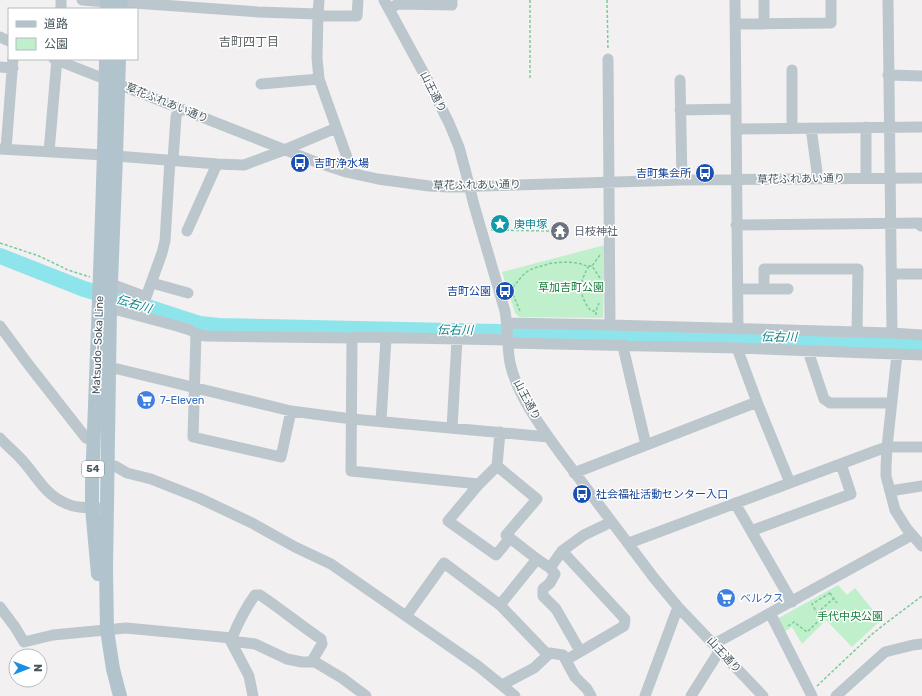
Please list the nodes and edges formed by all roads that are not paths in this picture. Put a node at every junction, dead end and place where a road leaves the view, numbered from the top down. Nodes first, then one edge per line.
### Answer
1 (84, 0) edge
2 (319, 0) edge
3 (358, 0) edge
4 (452, 0) edge
5 (735, 0) edge
6 (764, 0) edge
7 (832, 0) edge
8 (888, 0) edge
9 (114, 4) edge
10 (205, 4) edge
11 (386, 4) edge
12 (318, 14) junction
13 (735, 24) junction
14 (764, 24) junction
15 (608, 59) road end
16 (56, 60) edge
17 (58, 60) edge
18 (106, 60) edge
19 (119, 60) edge
20 (13, 64) edge
21 (0, 67) edge
22 (792, 70) dead end
23 (888, 75) junction
24 (922, 76) edge
25 (319, 78) junction
26 (680, 80) dead end
27 (112, 82) junction
28 (261, 84) dead end
29 (179, 108) junction
30 (736, 109) junction
31 (680, 110) junction
32 (866, 127) junction
33 (890, 127) junction
34 (922, 127) edge
35 (336, 128) junction
36 (792, 128) junction
37 (811, 128) junction
38 (736, 129) junction
39 (3, 149) edge
40 (284, 150) junction
41 (49, 152) junction
42 (110, 155) junction
43 (172, 160) junction
44 (217, 164) junction
45 (346, 172) junction
46 (818, 178) junction
47 (866, 178) junction
48 (890, 178) junction
49 (922, 178) edge
50 (737, 179) junction
51 (682, 180) junction
52 (609, 182) junction
53 (470, 187) junction
54 (891, 224) junction
55 (736, 225) junction
56 (922, 226) edge
57 (187, 231) dead end
58 (892, 274) junction
59 (922, 274) edge
60 (102, 281) junction
61 (152, 283) junction
62 (738, 289) junction
63 (764, 289) junction
64 (788, 289) dead end
65 (188, 293) dead end
66 (105, 308) junction
67 (507, 324) junction
68 (610, 325) junction
69 (0, 326) edge
70 (738, 329) junction
71 (857, 332) junction
72 (892, 333) junction
73 (196, 334) junction
74 (922, 334) edge
75 (352, 338) junction
76 (386, 338) junction
77 (457, 340) junction
78 (508, 340) junction
79 (624, 345) junction
80 (737, 348) junction
81 (808, 351) junction
82 (897, 354) junction
83 (922, 355) edge
84 (103, 368) junction
85 (195, 388) junction
86 (757, 402) junction
87 (892, 403) junction
88 (291, 411) junction
89 (352, 419) junction
90 (381, 421) junction
91 (452, 428) junction
92 (500, 432) junction
93 (548, 436) junction
94 (0, 438) edge
95 (94, 441) junction
96 (646, 445) junction
97 (887, 447) junction
98 (922, 447) edge
99 (841, 464) junction
100 (107, 466) junction
101 (497, 466) junction
102 (574, 473) junction
103 (790, 483) junction
104 (479, 484) junction
105 (922, 486) edge
106 (890, 491) junction
107 (735, 503) junction
108 (92, 508) junction
109 (106, 508) junction
110 (611, 521) junction
111 (751, 531) junction
112 (912, 535) junction
113 (510, 538) junction
114 (629, 543) junction
115 (922, 546) edge
116 (562, 552) junction
117 (537, 559) junction
118 (550, 568) junction
119 (792, 602) junction
120 (500, 604) junction
121 (0, 607) edge
122 (678, 607) junction
123 (770, 613) junction
124 (406, 616) junction
125 (107, 630) junction
126 (231, 639) junction
127 (922, 644) edge
128 (717, 647) junction
129 (580, 650) junction
130 (548, 654) junction
131 (566, 660) junction
132 (312, 661) junction
133 (502, 685) junction
134 (751, 691) edge
135 (812, 694) edge
136 (120, 696) edge
137 (253, 696) edge
138 (366, 696) edge
139 (515, 696) edge
140 (591, 696) edge
141 (645, 696) edge
142 (691, 696) edge
143 (763, 696) edge
144 (836, 696) edge

1 - 9 street
2 - 12 street
3 - 12 street
4 - 11 street
5 - 13 street
6 - 14 street
7 - 14 street
8 - 23 street
9 - 10 street
10 - 12 street
11 - 53 street, 山王通り
12 - 25 street
13 - 14 street
13 - 30 street
15 - 52 street
16 - 41 street
17 - 27 street, 草花ふれあい通り
18 - 27 main road, Matsudo-Soka Line / 54
19 - 27 main road, Matsudo-Soka Line / 54
20 - 21 street
20 - 39 street
22 - 36 street
23 - 24 street
23 - 33 street
25 - 28 street
25 - 35 street
26 - 31 street
27 - 29 street, 草花ふれあい通り
27 - 42 main road, Matsudo-Soka Line / 54
29 - 40 street, 草花ふれあい通り
29 - 43 street
30 - 31 street
30 - 38 street
31 - 51 street
32 - 33 street
32 - 37 street
32 - 47 street
33 - 34 street
33 - 48 street
35 - 40 street
35 - 45 street
36 - 37 street
36 - 38 street
37 - 46 street
38 - 50 street
39 - 41 street
40 - 44 street
40 - 45 street, 草花ふれあい通り
41 - 42 street
42 - 43 street
42 - 60 main road, Matsudo-Soka Line / 54
43 - 44 street
43 - 61 street
44 - 57 street
45 - 53 street, 草花ふれあい通り
46 - 47 street, 草花ふれあい通り
46 - 50 street, 草花ふれあい通り
47 - 48 street, 草花ふれあい通り
48 - 49 street, 草花ふれあい通り
48 - 54 street
50 - 51 street, 草花ふれあい通り
50 - 55 street
51 - 52 street, 草花ふれあい通り
52 - 53 street, 草花ふれあい通り
52 - 68 street
53 - 67 street, 山王通り
54 - 55 street
54 - 56 street
54 - 58 street
55 - 62 street
58 - 59 street
58 - 72 street
60 - 61 street
60 - 66 main road, Matsudo-Soka Line / 54
61 - 65 street
62 - 63 street
62 - 70 street
63 - 64 street
63 - 71 street
66 - 73 street
66 - 84 main road, Matsudo-Soka Line / 54
67 - 68 street
67 - 78 street, 山王通り
68 - 70 street
69 - 95 street
70 - 71 street
71 - 72 street
72 - 74 street
73 - 75 street
73 - 85 street
75 - 76 street
75 - 89 street
76 - 77 street
76 - 90 street
77 - 78 street
77 - 91 street
78 - 79 street
78 - 93 street, 山王通り
79 - 80 street
79 - 96 street
80 - 81 street
80 - 86 street
81 - 82 street
81 - 87 street
82 - 83 street
82 - 87 street
84 - 85 street
84 - 95 main road, Matsudo-Soka Line / 54
84 - 100 main road, Matsudo-Soka Line / 54
85 - 88 street
85 - 88 street
86 - 96 street
86 - 103 street
87 - 97 street
88 - 89 street
89 - 90 street
89 - 104 street
90 - 91 street
91 - 92 street
92 - 93 street
92 - 101 street
93 - 102 street, 山王通り
94 - 108 street
95 - 108 main road, Matsudo-Soka Line / 54
96 - 102 street
97 - 98 street
97 - 99 street
97 - 106 street
99 - 103 street
99 - 111 street
100 - 109 main road, Matsudo-Soka Line / 54
100 - 124 street
101 - 104 street
101 - 113 street
102 - 110 street, 山王通り
103 - 107 street
104 - 113 street
105 - 106 street
106 - 112 street
107 - 111 street
107 - 114 street
108 - 109 street
108 - 125 main road, Matsudo-Soka Line / 54
109 - 125 main road, Matsudo-Soka Line / 54
110 - 114 street, 山王通り
110 - 116 street
111 - 119 street
112 - 115 street
112 - 119 street
113 - 117 street
114 - 122 street, 山王通り
116 - 118 street
116 - 129 street
117 - 118 street
117 - 120 street
118 - 129 street
119 - 123 street
120 - 124 street
120 - 130 street
121 - 125 street
122 - 128 street, 山王通り
122 - 141 street
123 - 128 street
123 - 135 street
124 - 133 street
125 - 126 street
125 - 136 main road, Matsudo-Soka Line / 54
126 - 132 street
126 - 132 street
126 - 137 street
127 - 144 street
128 - 134 street, 山王通り
128 - 142 street
129 - 131 street
130 - 131 street
130 - 133 street
131 - 140 street
132 - 138 street
133 - 139 street
134 - 143 street, 山王通り

